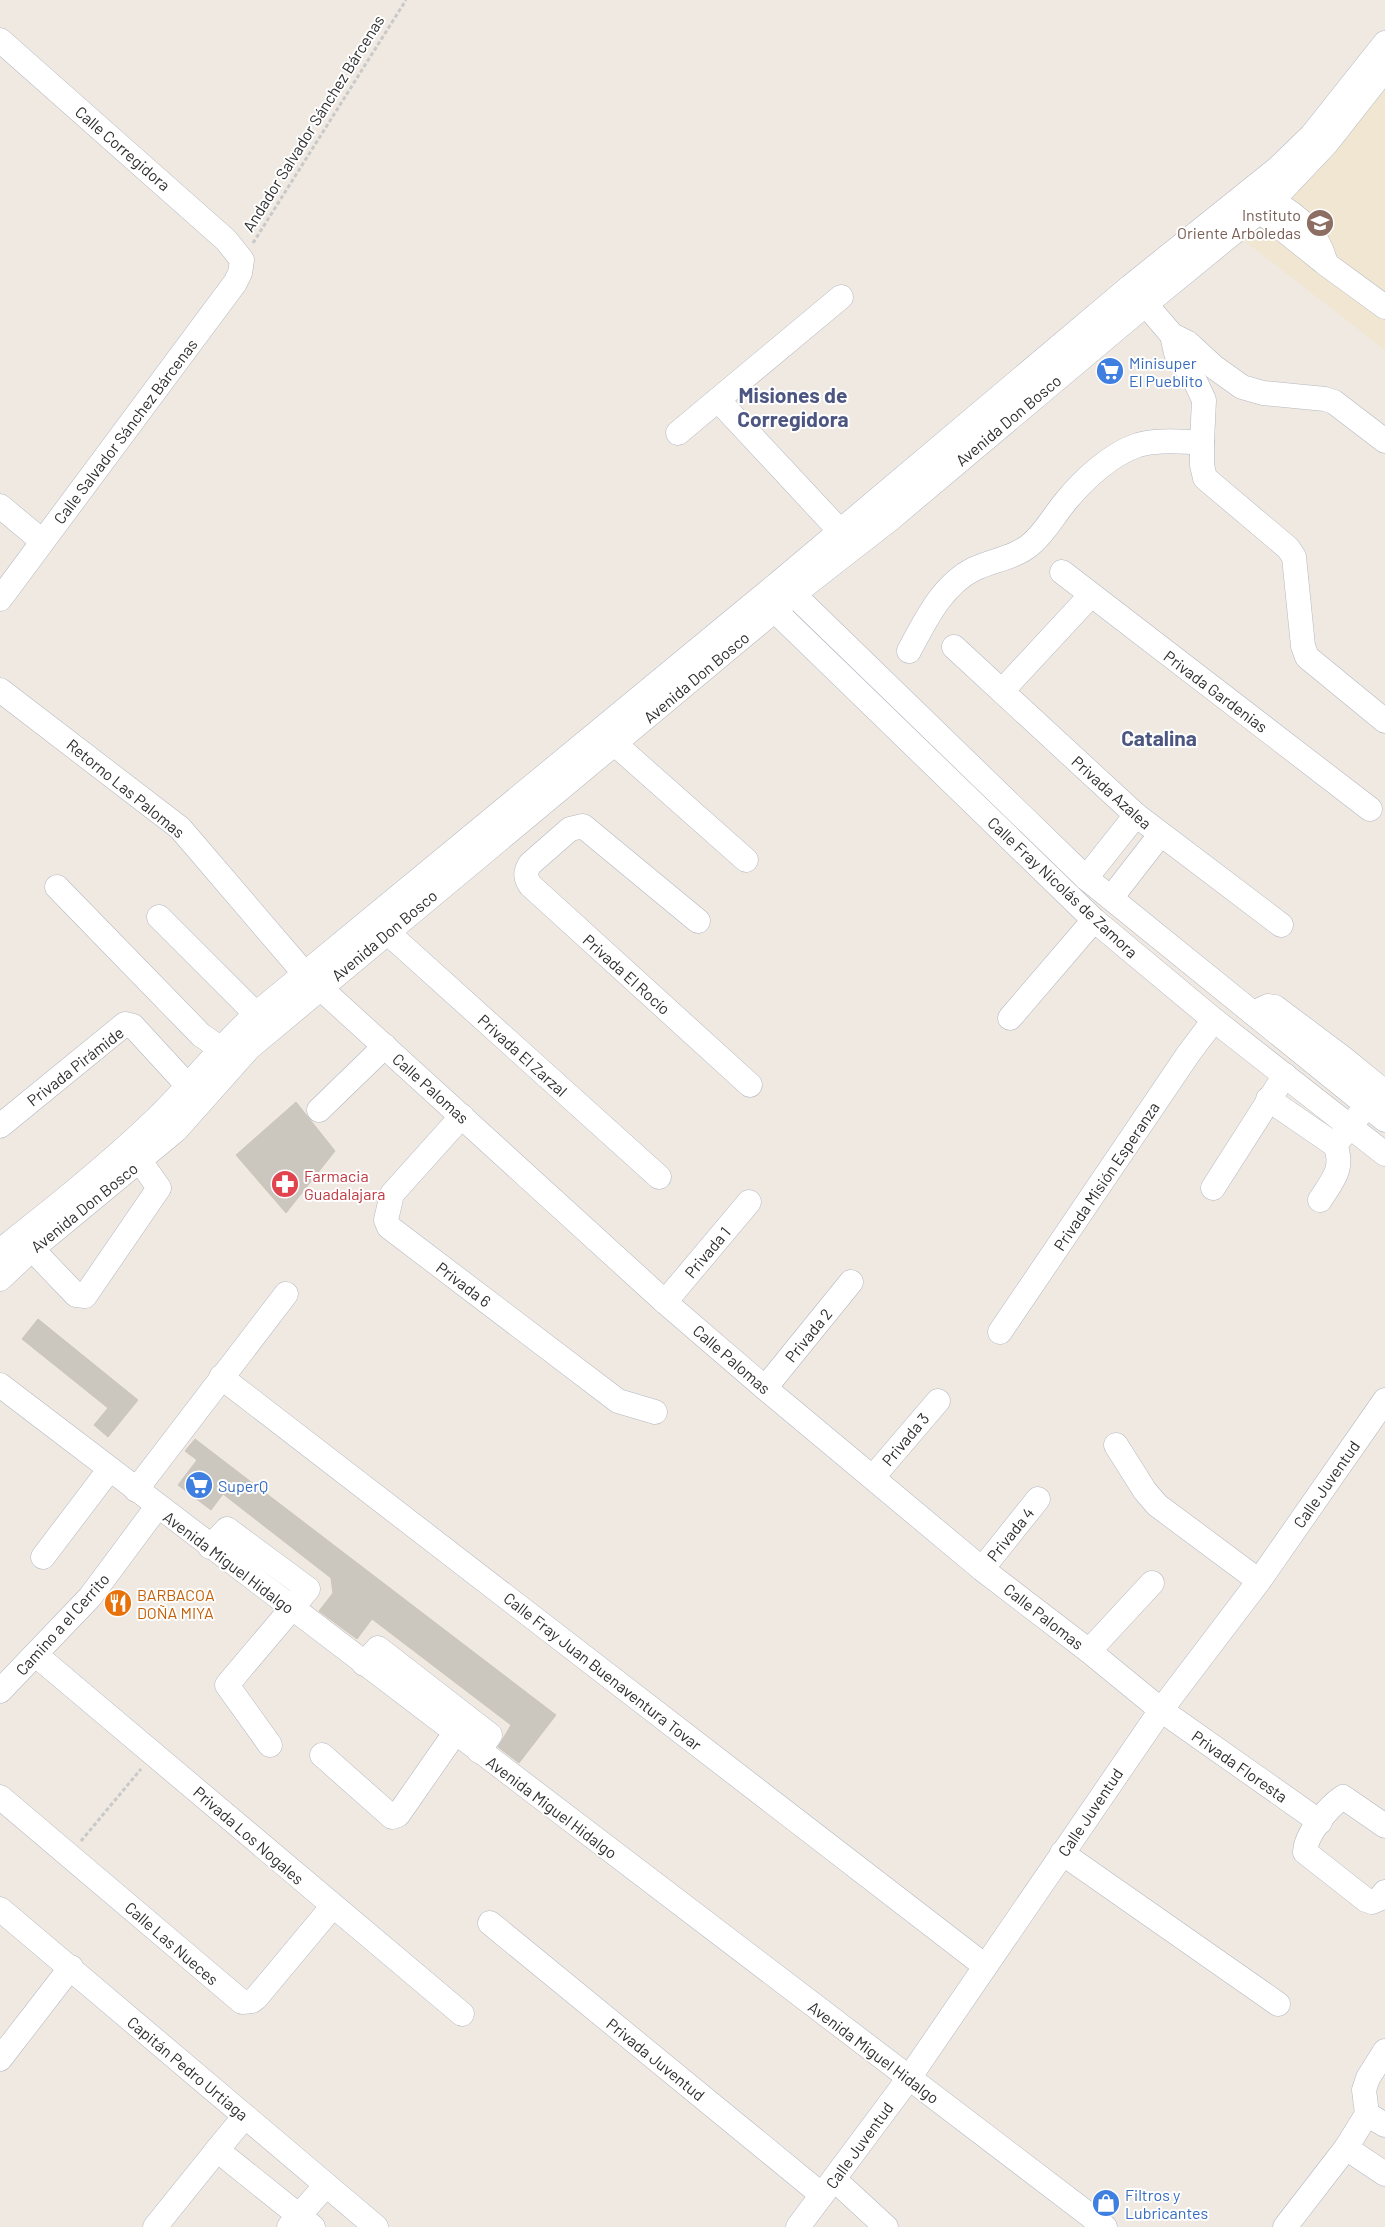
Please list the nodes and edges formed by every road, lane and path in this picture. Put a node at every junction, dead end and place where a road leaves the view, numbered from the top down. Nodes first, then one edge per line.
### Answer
1 (406, 0) edge
2 (0, 40) edge
3 (1385, 42) edge
4 (1385, 69) edge
5 (1266, 206) junction
6 (242, 260) junction
7 (1138, 295) junction
8 (841, 298) dead end
9 (1385, 307) edge
10 (1172, 335) junction
11 (718, 400) junction
12 (678, 433) dead end
13 (1385, 441) edge
14 (1202, 442) junction
15 (0, 506) edge
16 (840, 531) junction
17 (42, 541) junction
18 (1062, 572) dead end
19 (787, 588) junction
20 (1091, 596) junction
21 (0, 599) edge
22 (768, 604) junction
23 (954, 647) dead end
24 (909, 651) dead end
25 (0, 690) edge
26 (1002, 691) junction
27 (1385, 721) edge
28 (615, 744) junction
29 (1370, 809) dead end
30 (1136, 815) junction
31 (519, 824) junction
32 (1160, 835) junction
33 (547, 850) junction
34 (746, 860) dead end
35 (1086, 878) junction
36 (57, 887) dead end
37 (1110, 898) junction
38 (159, 917) dead end
39 (1094, 920) junction
40 (698, 921) dead end
41 (1140, 922) junction
42 (1281, 925) dead end
43 (387, 932) junction
44 (1123, 945) junction
45 (312, 982) junction
46 (256, 1014) junction
47 (1010, 1018) dead end
48 (1214, 1020) junction
49 (384, 1046) junction
50 (220, 1048) junction
51 (1285, 1075) junction
52 (750, 1085) dead end
53 (189, 1087) junction
54 (1268, 1099) junction
55 (319, 1110) dead end
56 (1381, 1112) edge
57 (462, 1116) junction
58 (1350, 1125) junction
59 (0, 1126) edge
60 (1335, 1145) junction
61 (1385, 1154) edge
62 (140, 1161) junction
63 (659, 1177) dead end
64 (1213, 1188) dead end
65 (1320, 1200) dead end
66 (750, 1202) dead end
67 (32, 1249) junction
68 (0, 1251) edge
69 (0, 1279) edge
70 (850, 1282) dead end
71 (286, 1294) dead end
72 (665, 1302) junction
73 (1000, 1332) dead end
74 (221, 1377) junction
75 (0, 1385) edge
76 (765, 1388) junction
77 (1385, 1400) edge
78 (938, 1401) dead end
79 (655, 1412) dead end
80 (1116, 1445) dead end
81 (109, 1470) junction
82 (873, 1477) junction
83 (136, 1490) junction
84 (1038, 1499) dead end
85 (157, 1507) junction
86 (43, 1557) dead end
87 (982, 1569) junction
88 (1258, 1581) junction
89 (1152, 1583) dead end
90 (291, 1608) junction
91 (1089, 1651) junction
92 (36, 1655) junction
93 (364, 1664) junction
94 (4, 1679) edge
95 (1160, 1710) junction
96 (455, 1733) junction
97 (270, 1745) dead end
98 (479, 1751) junction
99 (154, 1753) junction
100 (322, 1755) dead end
101 (0, 1797) edge
102 (1320, 1822) junction
103 (1385, 1826) edge
104 (1062, 1853) junction
105 (69, 1855) junction
106 (1385, 1892) edge
107 (332, 1907) junction
108 (0, 1909) edge
109 (490, 1923) dead end
110 (985, 1966) junction
111 (71, 1967) junction
112 (1278, 2004) dead end
113 (462, 2014) dead end
114 (1385, 2051) edge
115 (0, 2059) edge
116 (909, 2078) junction
117 (245, 2116) junction
118 (1376, 2120) edge
119 (1346, 2148) junction
120 (217, 2150) junction
121 (1385, 2174) edge
122 (326, 2185) junction
123 (828, 2187) junction
124 (301, 2223) edge
125 (155, 2227) edge
126 (376, 2227) edge
127 (798, 2227) edge
128 (886, 2227) edge
129 (1105, 2227) edge
130 (1285, 2227) edge

1 - 6 path, Andador Salvador Sánchez Bárcenas
2 - 6 street, Calle Corregidora
3 - 7 street, Avenida Don Bosco
4 - 5 street, Avenida Don Bosco
5 - 7 street, Avenida Don Bosco
5 - 9 street
6 - 17 street, Calle Salvador Sánchez Bárcenas
7 - 10 street
7 - 16 street, Avenida Don Bosco
7 - 19 street, Avenida Don Bosco
8 - 11 street
10 - 13 street
10 - 14 street
11 - 12 street
11 - 16 street
14 - 24 street
14 - 27 street
15 - 17 street
16 - 19 street, Avenida Don Bosco
17 - 21 street, Calle Salvador Sánchez Bárcenas
18 - 20 street, Privada Gardenias
19 - 22 street, Avenida Don Bosco
19 - 35 street, Calle Fray Nicolás de Zamora
20 - 26 street
20 - 29 street, Privada Gardenias
22 - 28 street, Avenida Don Bosco
22 - 39 street, Calle Fray Nicolás de Zamora
22 - 45 street, Avenida Don Bosco
23 - 26 street, Privada Azalea
25 - 45 street, Retorno Las Palomas
26 - 30 street, Privada Azalea
28 - 31 street, Avenida Don Bosco
28 - 34 street
30 - 32 street, Privada Azalea
30 - 35 street
31 - 33 street
31 - 43 street, Avenida Don Bosco
32 - 37 street
32 - 42 street, Privada Azalea
33 - 40 street, Privada El Rocío
33 - 52 street, Privada El Rocío
35 - 37 street, Calle Fray Nicolás de Zamora
36 - 50 street
37 - 41 street, Calle Fray Nicolás de Zamora
38 - 46 street
39 - 44 street, Calle Fray Nicolás de Zamora
39 - 47 street
41 - 44 street
41 - 56 street, Calle Fray Nicolás de Zamora
43 - 45 street, Avenida Don Bosco
43 - 63 street, Privada El Zarzal
44 - 48 street, Calle Fray Nicolás de Zamora
45 - 46 street, Avenida Don Bosco
45 - 49 street, Calle Palomas
45 - 62 street, Avenida Don Bosco
46 - 50 street, Avenida Don Bosco
48 - 51 street, Calle Fray Nicolás de Zamora
48 - 73 street, Privada Misión Esperanza
49 - 55 street
49 - 57 street, Calle Palomas
50 - 53 street, Avenida Don Bosco
51 - 54 street
51 - 58 street, Calle Fray Nicolás de Zamora
53 - 59 street, Privada Pirámide
53 - 68 street, Avenida Don Bosco
54 - 60 street
54 - 64 street
56 - 58 street
57 - 72 street, Calle Palomas
57 - 79 street, Privada 6
58 - 60 street
58 - 61 street, Calle Fray Nicolás de Zamora
60 - 65 street
62 - 67 street, Avenida Don Bosco
62 - 67 street
66 - 72 street, Privada 1
67 - 69 street, Avenida Don Bosco
70 - 76 street, Privada 2
71 - 74 street
72 - 76 street, Calle Palomas
74 - 83 street
74 - 110 street, Calle Fray Juan Buenaventura Tovar
75 - 81 street, Avenida Miguel Hidalgo
76 - 82 street, Calle Palomas
77 - 88 street, Calle Juventud
78 - 82 street, Privada 3
80 - 88 street
81 - 83 street, Avenida Miguel Hidalgo
81 - 86 street
82 - 87 street, Calle Palomas
83 - 85 street, Avenida Miguel Hidalgo
84 - 87 street, Privada 4
85 - 90 street, Avenida Miguel Hidalgo
85 - 92 street, Camino a el Cerrito
87 - 91 street, Calle Palomas
88 - 95 street, Calle Juventud
89 - 91 street
90 - 93 street, Avenida Miguel Hidalgo
90 - 97 street
91 - 95 street, Calle Palomas
92 - 94 street, Camino a el Cerrito
92 - 99 street, Privada Los Nogales
93 - 96 street, Avenida Miguel Hidalgo
93 - 98 street
95 - 102 street, Privada Floresta
95 - 104 street, Calle Juventud
96 - 98 street, Avenida Miguel Hidalgo
96 - 100 street
98 - 116 street, Avenida Miguel Hidalgo
99 - 105 path
99 - 107 street, Privada Los Nogales
101 - 105 street, Calle Las Nueces
102 - 103 street
102 - 106 street
104 - 110 street, Calle Juventud
104 - 112 street
105 - 107 street, Calle Las Nueces
107 - 113 street, Privada Los Nogales
108 - 111 street, Capitán Pedro Urtiaga
109 - 123 street, Privada Juventud
110 - 116 street, Calle Juventud
111 - 115 street
111 - 117 street, Capitán Pedro Urtiaga
114 - 118 street
116 - 123 street, Calle Juventud
116 - 129 street, Avenida Miguel Hidalgo
117 - 120 street
117 - 122 street, Capitán Pedro Urtiaga
118 - 119 street
119 - 121 street
119 - 130 street
120 - 124 street
120 - 125 street
122 - 124 street
122 - 126 street, Capitán Pedro Urtiaga
123 - 127 street, Calle Juventud
123 - 128 street, Privada Juventud

